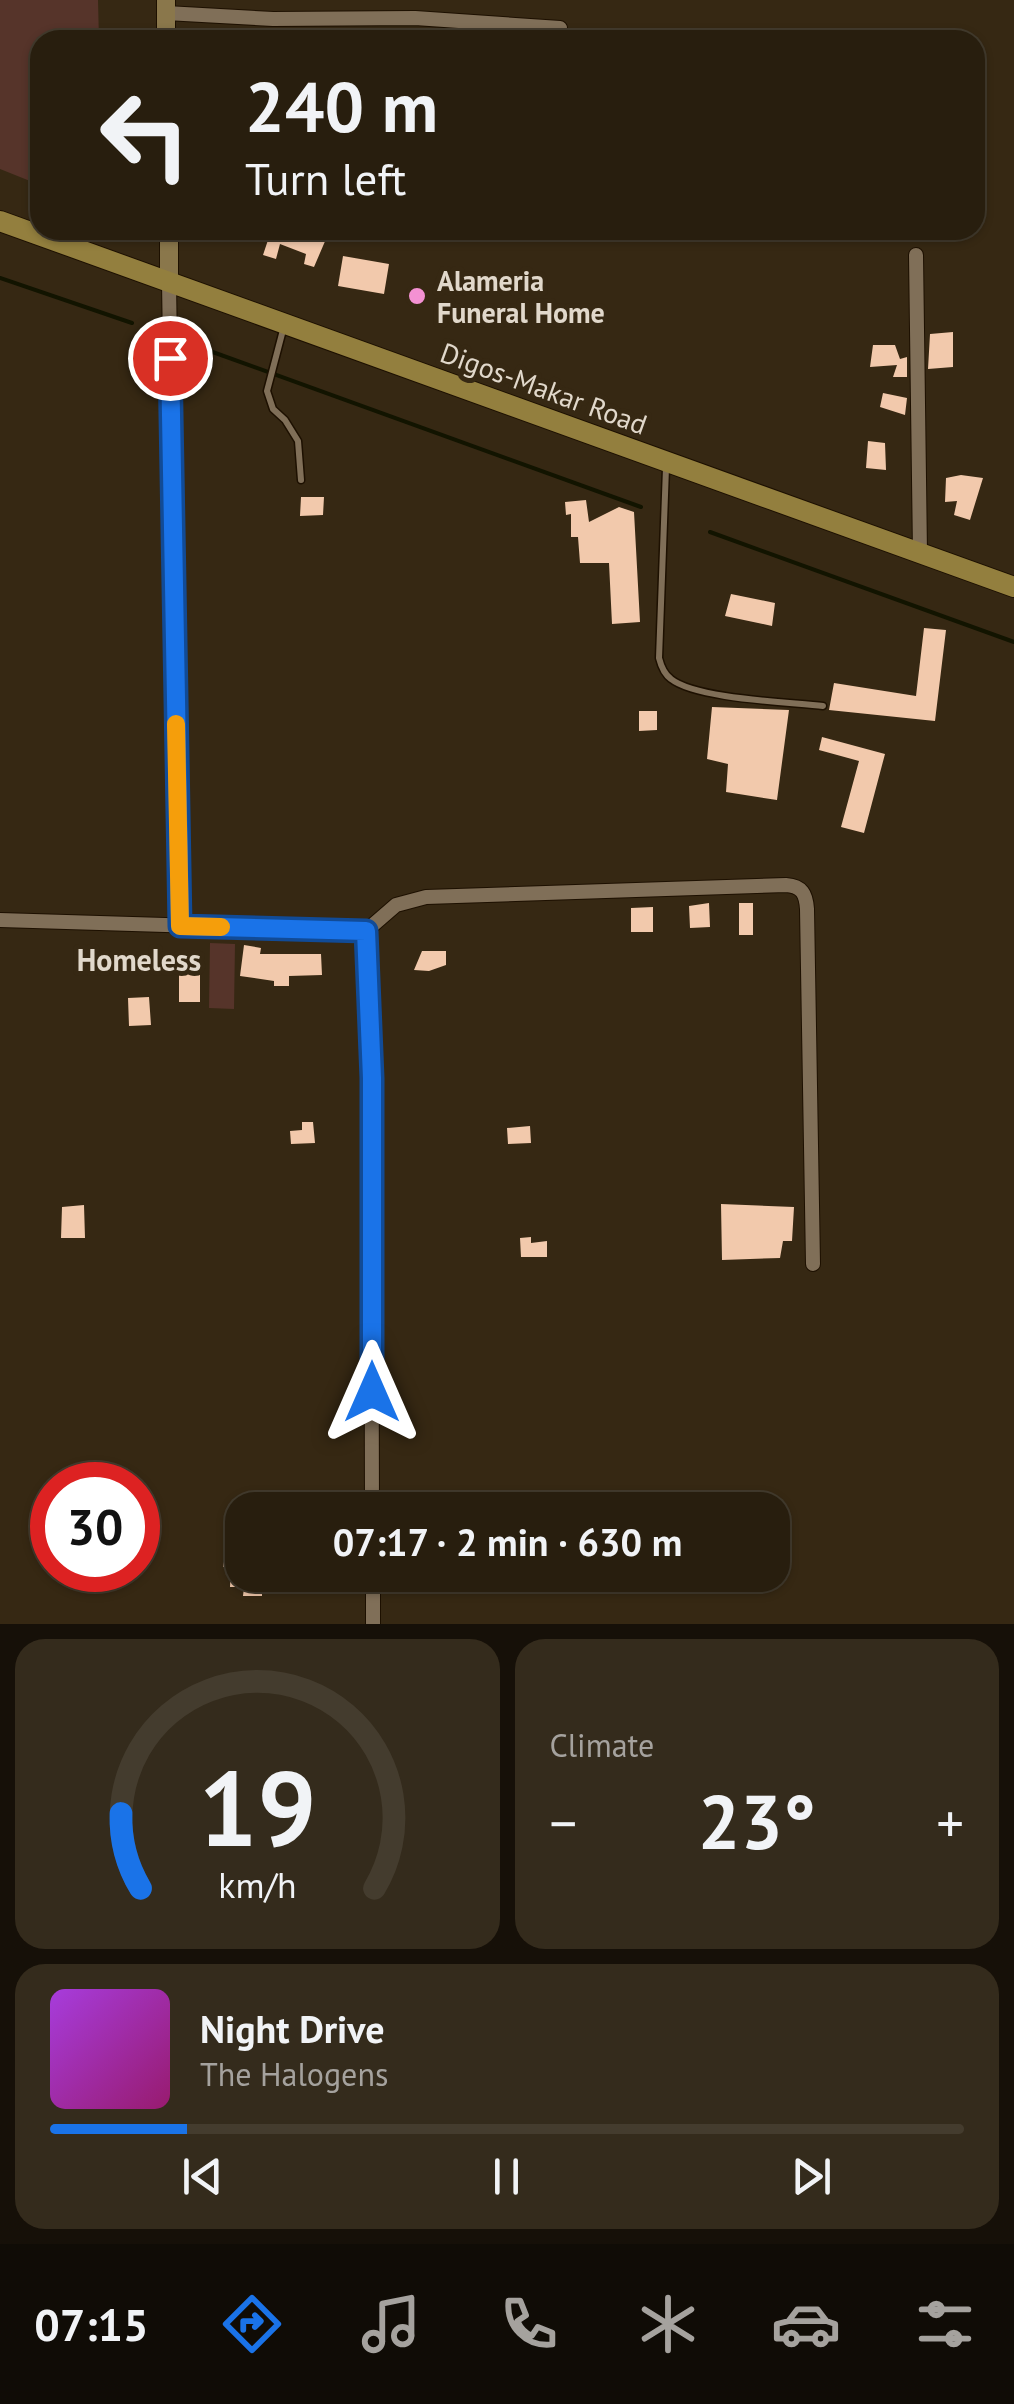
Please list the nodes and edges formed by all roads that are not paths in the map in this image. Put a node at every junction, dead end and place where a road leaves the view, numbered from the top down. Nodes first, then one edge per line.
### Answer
1 (166, 7) edge
2 (560, 28) dead end
3 (0, 220) edge
4 (30, 231) edge
5 (55, 240) edge
6 (169, 240) edge
7 (916, 254) dead end
8 (169, 282) junction
9 (284, 324) junction
10 (666, 461) junction
11 (300, 480) dead end
12 (920, 553) junction
13 (1014, 587) edge
14 (823, 706) dead end
15 (0, 920) edge
16 (180, 926) junction
17 (366, 931) junction
18 (813, 1264) dead end
19 (372, 1492) edge
20 (373, 1592) edge
21 (373, 1624) edge

1 - 2 street
3 - 4 main road, Digos-Makar Road
5 - 8 main road, Digos-Makar Road
6 - 8 street
7 - 12 street
8 - 9 main road, Digos-Makar Road
8 - 16 street
9 - 10 main road, Digos-Makar Road
9 - 11 lane
10 - 12 main road, Digos-Makar Road
10 - 14 lane
12 - 13 main road, Digos-Makar Road
15 - 16 street
16 - 17 street
17 - 18 street
17 - 19 street
20 - 21 street

